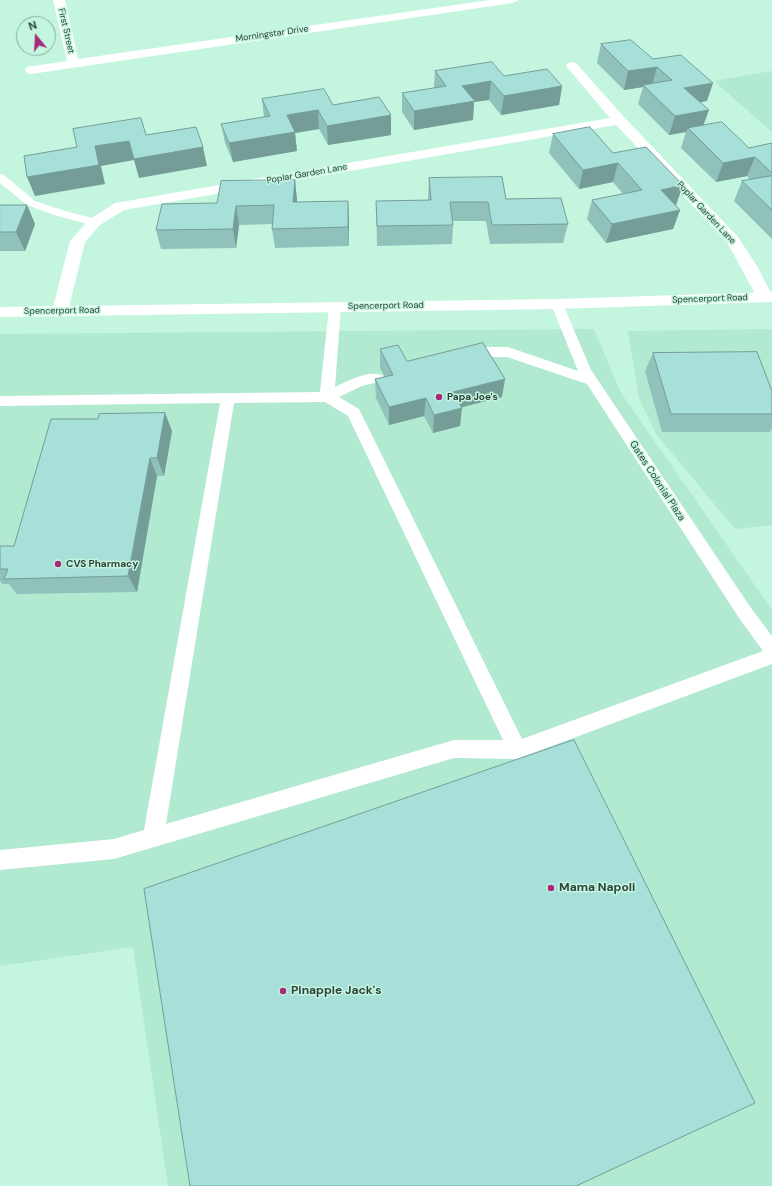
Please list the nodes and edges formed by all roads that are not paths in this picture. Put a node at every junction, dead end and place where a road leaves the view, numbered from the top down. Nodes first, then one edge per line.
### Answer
1 (59, 0) edge
2 (513, 0) edge
3 (73, 63) junction
4 (572, 66) dead end
5 (31, 70) dead end
6 (619, 120) junction
7 (0, 177) edge
8 (95, 222) junction
9 (768, 297) edge
10 (556, 304) junction
11 (335, 307) junction
12 (60, 311) junction
13 (0, 312) edge
14 (456, 359) edge
15 (377, 378) edge
16 (592, 381) junction
17 (327, 397) junction
18 (228, 398) junction
19 (0, 401) edge
20 (772, 650) edge
21 (772, 656) edge
22 (516, 750) junction
23 (153, 838) junction
24 (0, 860) edge

1 - 3 street, First Street
2 - 3 street, Morningstar Drive
3 - 5 street, Morningstar Drive
4 - 6 street, Poplar Garden Lane
6 - 8 street, Poplar Garden Lane
6 - 9 street, Poplar Garden Lane
7 - 8 lane
8 - 12 street, Poplar Garden Lane
9 - 10 street, Spencerport Road
10 - 11 street, Spencerport Road
10 - 16 lane, Gates Colonial Plaza
11 - 12 street, Spencerport Road
11 - 17 lane
12 - 13 street, Spencerport Road
14 - 16 lane
15 - 17 lane
16 - 20 lane, Gates Colonial Plaza
17 - 18 lane
17 - 22 lane
18 - 19 lane
18 - 23 lane
21 - 22 lane
22 - 23 lane
23 - 24 lane

